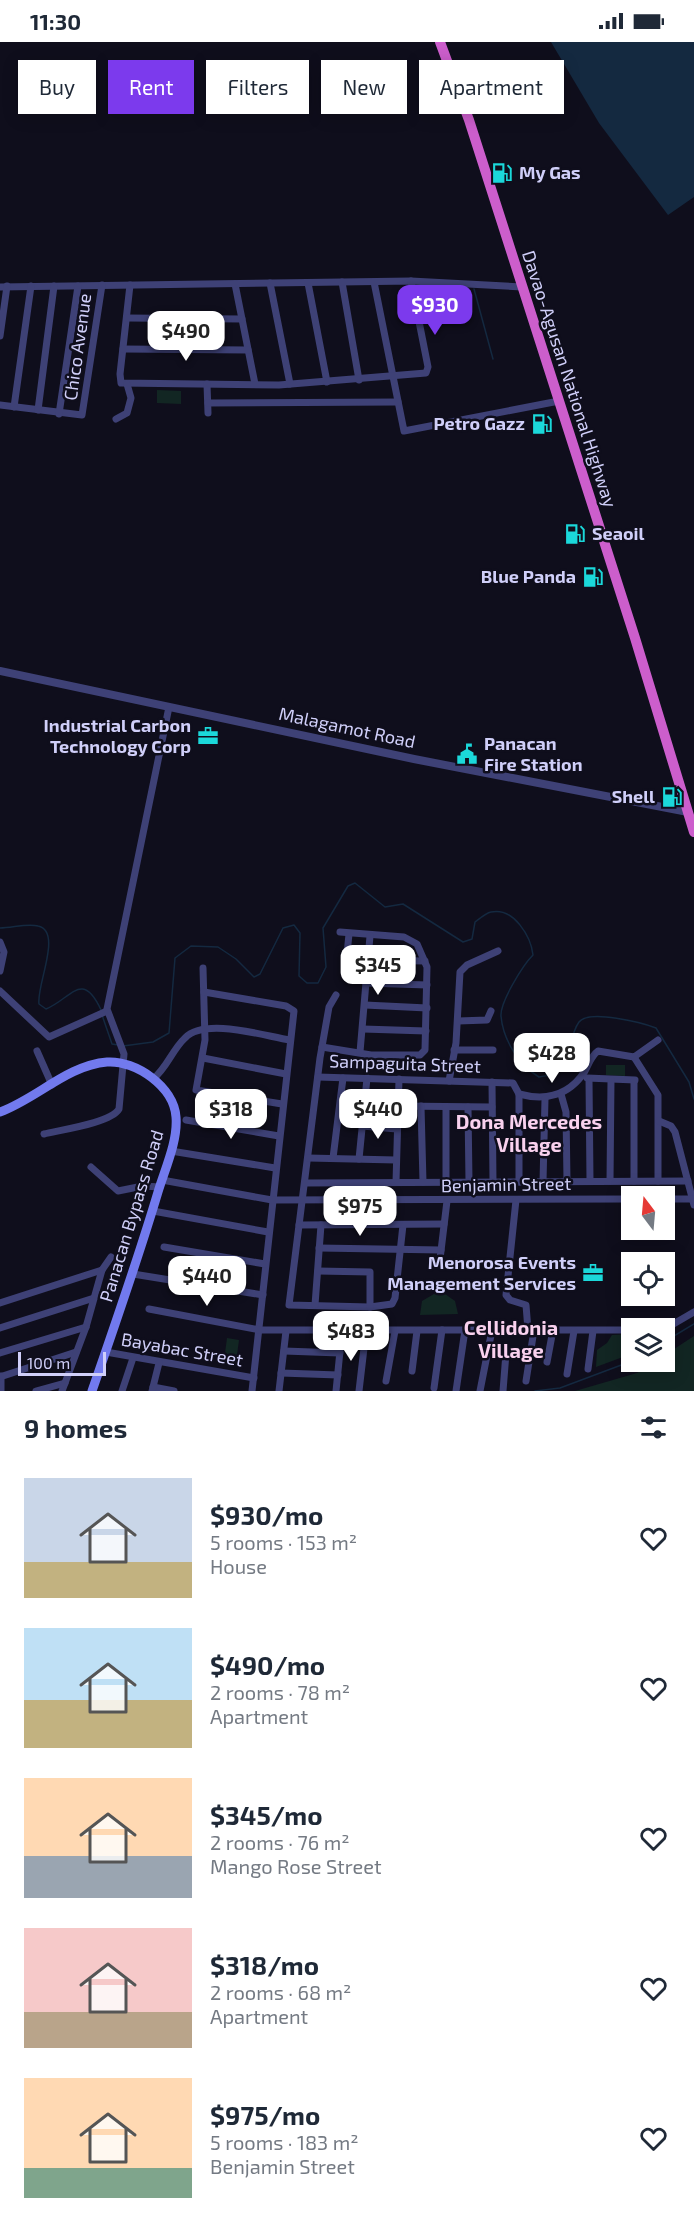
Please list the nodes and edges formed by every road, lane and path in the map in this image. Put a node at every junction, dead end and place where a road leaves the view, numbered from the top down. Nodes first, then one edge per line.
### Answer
1 (440, 42) edge
2 (411, 281) junction
3 (342, 282) junction
4 (374, 282) junction
5 (270, 283) junction
6 (308, 283) junction
7 (235, 284) junction
8 (102, 285) junction
9 (130, 285) junction
10 (3, 286) edge
11 (31, 286) junction
12 (54, 286) junction
13 (78, 286) junction
14 (522, 286) junction
15 (127, 318) junction
16 (242, 319) junction
17 (0, 336) edge
18 (123, 350) junction
19 (248, 350) junction
20 (394, 377) junction
21 (359, 380) junction
22 (327, 382) junction
23 (127, 384) junction
24 (207, 384) junction
25 (255, 384) junction
26 (290, 384) junction
27 (559, 401) junction
28 (398, 402) junction
29 (208, 403) junction
30 (0, 405) edge
31 (14, 407) junction
32 (38, 410) junction
33 (208, 413) dead end
34 (60, 414) junction
35 (116, 419) dead end
36 (0, 671) edge
37 (169, 707) junction
38 (688, 812) junction
39 (694, 832) edge
40 (340, 932) dead end
41 (349, 934) junction
42 (370, 936) junction
43 (0, 942) edge
44 (498, 951) dead end
45 (368, 960) junction
46 (425, 961) junction
47 (203, 968) dead end
48 (0, 971) edge
49 (345, 974) dead end
50 (366, 983) junction
51 (427, 986) junction
52 (0, 991) edge
53 (204, 992) junction
54 (336, 995) dead end
55 (365, 1005) junction
56 (427, 1008) junction
57 (491, 1011) dead end
58 (103, 1013) junction
59 (458, 1021) junction
60 (206, 1029) junction
61 (363, 1029) junction
62 (426, 1031) junction
63 (290, 1040) junction
64 (658, 1040) dead end
65 (322, 1047) junction
66 (454, 1050) junction
67 (493, 1050) dead end
68 (37, 1051) dead end
69 (360, 1052) junction
70 (634, 1057) junction
71 (203, 1058) junction
72 (124, 1063) junction
73 (286, 1074) junction
74 (586, 1076) junction
75 (318, 1077) junction
76 (343, 1078) junction
77 (367, 1078) junction
78 (645, 1078) junction
79 (153, 1079) junction
80 (399, 1079) junction
81 (611, 1080) junction
82 (449, 1081) junction
83 (633, 1081) junction
84 (492, 1082) junction
85 (52, 1084) junction
86 (561, 1094) junction
87 (519, 1095) junction
88 (544, 1099) junction
89 (282, 1104) junction
90 (398, 1106) junction
91 (421, 1106) junction
92 (446, 1107) junction
93 (468, 1107) junction
94 (492, 1107) junction
95 (0, 1112) edge
96 (186, 1120) dead end
97 (659, 1121) junction
98 (362, 1126) junction
99 (397, 1129) junction
100 (44, 1134) dead end
101 (279, 1136) junction
102 (171, 1151) junction
103 (308, 1158) junction
104 (333, 1158) junction
105 (359, 1159) junction
106 (396, 1160) junction
107 (91, 1167) dead end
108 (275, 1168) junction
109 (590, 1181) junction
110 (610, 1181) junction
111 (634, 1181) junction
112 (658, 1181) junction
113 (688, 1181) junction
114 (396, 1182) junction
115 (423, 1182) junction
116 (446, 1182) junction
117 (469, 1182) junction
118 (493, 1182) junction
119 (519, 1182) junction
120 (543, 1182) junction
121 (567, 1182) junction
122 (305, 1183) junction
123 (161, 1184) junction
124 (621, 1199) edge
125 (272, 1200) junction
126 (516, 1200) junction
127 (675, 1200) edge
128 (302, 1201) junction
129 (447, 1201) junction
130 (693, 1202) edge
131 (153, 1211) junction
132 (444, 1224) junction
133 (321, 1225) junction
134 (404, 1225) junction
135 (299, 1226) junction
136 (268, 1232) junction
137 (164, 1247) dead end
138 (319, 1248) junction
139 (400, 1250) junction
140 (441, 1250) junction
141 (111, 1257) dead end
142 (440, 1259) dead end
143 (265, 1264) junction
144 (102, 1270) junction
145 (318, 1271) junction
146 (133, 1274) junction
147 (263, 1295) junction
148 (94, 1298) junction
149 (0, 1303) edge
150 (315, 1305) junction
151 (370, 1307) junction
152 (149, 1309) dead end
153 (694, 1311) edge
154 (675, 1323) edge
155 (86, 1327) junction
156 (0, 1328) edge
157 (553, 1329) junction
158 (260, 1330) junction
159 (417, 1330) junction
160 (442, 1330) junction
161 (465, 1330) junction
162 (492, 1330) junction
163 (531, 1330) junction
164 (621, 1330) edge
165 (286, 1331) junction
166 (342, 1331) junction
167 (366, 1331) junction
168 (395, 1331) junction
169 (574, 1331) junction
170 (593, 1331) junction
171 (284, 1351) junction
172 (76, 1352) junction
173 (106, 1352) junction
174 (0, 1353) edge
175 (340, 1353) junction
176 (487, 1353) junction
177 (506, 1353) junction
178 (531, 1354) junction
179 (133, 1358) junction
180 (547, 1362) dead end
181 (159, 1363) junction
182 (588, 1369) dead end
183 (412, 1371) dead end
184 (281, 1373) junction
185 (567, 1374) dead end
186 (338, 1375) junction
187 (1, 1377) edge
188 (254, 1378) junction
189 (526, 1381) dead end
190 (386, 1382) dead end
191 (64, 1387) edge
192 (434, 1388) dead end
193 (153, 1389) edge
194 (1, 1391) edge
195 (36, 1391) edge
196 (92, 1391) edge
197 (122, 1391) edge
198 (174, 1391) edge
199 (252, 1391) edge
200 (279, 1391) edge
201 (336, 1391) edge
202 (359, 1391) edge
203 (456, 1391) edge
204 (480, 1391) edge
205 (503, 1391) edge

1 - 14 highway, Davao-Agusan National Highway
2 - 4 street
2 - 14 street
2 - 20 street
3 - 4 street
3 - 6 street
3 - 21 street
4 - 20 street
5 - 6 street
5 - 7 street
5 - 26 street
6 - 22 street
7 - 9 street
7 - 16 street
8 - 9 street
8 - 13 street
8 - 34 street, Chico Avenue
9 - 15 street
10 - 11 street
10 - 17 street
11 - 12 street
11 - 31 street
12 - 13 street
12 - 32 street
13 - 34 street
14 - 27 highway, Davao-Agusan National Highway
15 - 16 street
15 - 18 street
16 - 19 street
18 - 19 street
18 - 23 street
19 - 25 street
20 - 21 street
20 - 28 street
21 - 22 street
22 - 26 street
23 - 24 street
23 - 35 street
24 - 25 street
24 - 29 street
25 - 26 street
27 - 28 street
27 - 38 highway, Davao-Agusan National Highway
28 - 29 street
29 - 33 street
30 - 31 street
31 - 32 street
32 - 34 street
36 - 37 street, Malagamot Road
37 - 38 street, Malagamot Road
37 - 58 street
38 - 39 highway, Davao-Agusan National Highway
40 - 41 street
41 - 42 street
41 - 49 street
42 - 45 street
42 - 46 street
43 - 48 street
44 - 59 street
45 - 46 street
45 - 50 street
46 - 51 street
47 - 53 street
50 - 51 street
50 - 55 street
51 - 56 street
52 - 58 street
53 - 60 street
53 - 63 street
54 - 65 street
55 - 56 street
55 - 61 street
56 - 62 street
57 - 59 street
58 - 72 street
59 - 66 street
60 - 63 street
60 - 71 street
60 - 79 street
61 - 62 street
61 - 69 street
62 - 69 street
63 - 73 street
64 - 70 street
65 - 69 street
65 - 75 street
66 - 67 street
66 - 82 street
68 - 85 street
70 - 74 street
70 - 78 street
71 - 73 street
71 - 89 street
72 - 79 main road, Panacan Bypass Road
72 - 85 main road
72 - 100 street
73 - 89 street
74 - 81 street
74 - 86 street
74 - 109 street
75 - 76 street, Sampaguita Street
75 - 103 street
76 - 77 street, Sampaguita Street
76 - 104 street
77 - 80 street, Sampaguita Street
77 - 98 street
78 - 83 street
78 - 97 street
79 - 102 main road, Panacan Bypass Road
80 - 82 street, Sampaguita Street
80 - 90 street
81 - 83 street
81 - 110 street
82 - 84 street, Sampaguita Street
83 - 111 street
84 - 87 street, Sampaguita Street
84 - 94 street
85 - 95 main road
86 - 88 street
86 - 121 street
87 - 88 street
87 - 119 street
88 - 120 street
89 - 101 street
90 - 91 street
90 - 99 street
91 - 92 street
91 - 115 street
92 - 93 street
92 - 116 street
93 - 94 street
93 - 117 street
94 - 118 street
96 - 101 street
97 - 112 street
97 - 113 street
98 - 99 street
98 - 105 street
99 - 106 street
101 - 108 street
102 - 108 street
102 - 123 main road, Panacan Bypass Road
103 - 104 street
103 - 122 street
104 - 105 street
105 - 106 street
106 - 114 street
107 - 123 street, Benjamin Street
108 - 125 street
109 - 110 street
109 - 121 street
110 - 111 street
111 - 112 street
112 - 113 street
113 - 130 street
114 - 115 street
114 - 122 street
115 - 116 street
116 - 117 street
117 - 118 street
118 - 119 street
119 - 120 street
120 - 121 street
122 - 128 street
123 - 125 street, Benjamin Street
123 - 131 main road, Panacan Bypass Road
124 - 126 street, Benjamin Street
125 - 128 street, Benjamin Street
125 - 136 street
126 - 129 street, Benjamin Street
126 - 163 street
127 - 130 street
128 - 129 street, Benjamin Street
128 - 135 street
129 - 132 street
131 - 136 street
131 - 146 main road, Panacan Bypass Road
132 - 134 street
132 - 140 street
133 - 134 street
133 - 135 street
133 - 138 street
134 - 139 street
135 - 150 street
136 - 143 street
137 - 143 street
138 - 139 street
138 - 145 street
139 - 140 street
139 - 151 street
140 - 142 street
141 - 144 street
143 - 147 street
144 - 148 street
144 - 149 street
145 - 150 street
145 - 151 street
146 - 147 street
146 - 173 main road, Panacan Bypass Road
147 - 158 street
148 - 155 street
148 - 156 street
150 - 151 street
152 - 158 street
153 - 154 street
155 - 172 street
155 - 174 street
157 - 163 street
157 - 169 street
157 - 180 street
158 - 165 street
158 - 188 street
159 - 160 street
159 - 168 street
159 - 183 street
160 - 161 street
160 - 192 street
161 - 162 street
161 - 203 street
162 - 163 street
162 - 176 street
163 - 178 street
164 - 170 street
165 - 166 street
165 - 171 street
166 - 167 street
166 - 175 street
167 - 168 street
167 - 202 street
168 - 190 street
169 - 170 street
169 - 185 street
170 - 182 street
171 - 175 street
171 - 184 street
172 - 187 street
172 - 191 street
173 - 179 street, Bayabac Street
173 - 196 main road, Panacan Bypass Road
175 - 186 street
176 - 177 street
176 - 204 street
177 - 178 street
177 - 205 street
178 - 189 street
179 - 181 street, Bayabac Street
179 - 197 street
181 - 188 street, Bayabac Street
181 - 193 street
184 - 186 street
184 - 200 street
186 - 201 street
187 - 194 street
188 - 199 street
191 - 195 street
193 - 198 street

